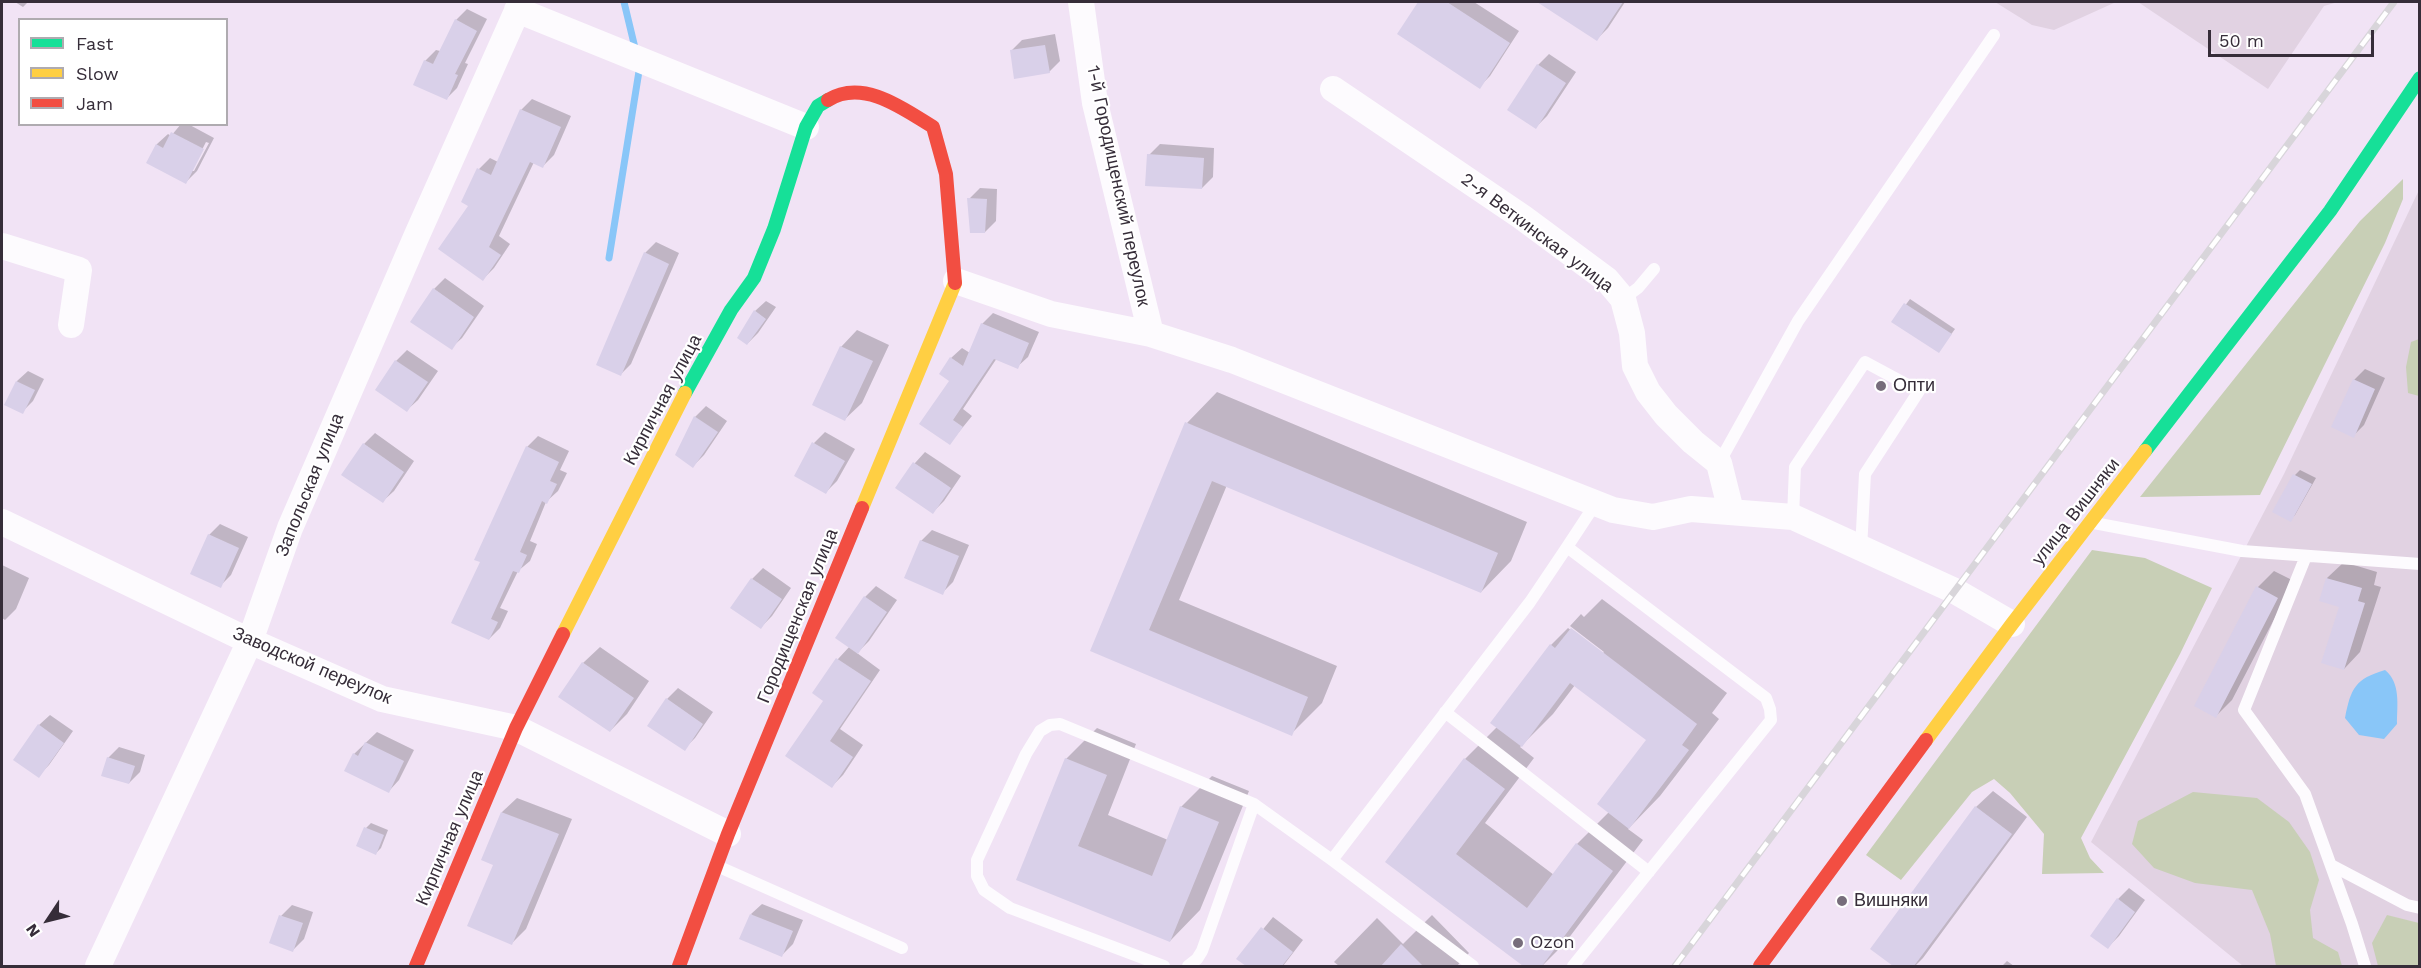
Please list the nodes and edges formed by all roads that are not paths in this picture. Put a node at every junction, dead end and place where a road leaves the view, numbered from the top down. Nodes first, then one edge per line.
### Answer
1 (1082, 2) edge
2 (519, 6) edge
3 (1994, 34) dead end
4 (2420, 78) edge
5 (1333, 89) dead end
6 (806, 127) junction
7 (2, 246) edge
8 (1654, 269) dead end
9 (956, 281) junction
10 (1623, 299) junction
11 (71, 325) dead end
12 (1151, 334) junction
13 (1719, 463) junction
14 (1596, 503) junction
15 (1731, 511) junction
16 (1793, 517) junction
17 (2, 522) edge
18 (2090, 522) junction
19 (1567, 547) junction
20 (1861, 549) junction
21 (2306, 556) junction
22 (2420, 564) edge
23 (2012, 624) junction
24 (250, 641) junction
25 (1445, 712) junction
26 (516, 728) junction
27 (1254, 804) junction
28 (728, 834) junction
29 (1332, 860) junction
30 (2331, 865) junction
31 (716, 866) junction
32 (1649, 872) junction
33 (2420, 908) edge
34 (902, 948) dead end
35 (98, 966) edge
36 (416, 966) edge
37 (679, 966) edge
38 (1164, 966) edge
39 (1188, 966) edge
40 (1473, 966) edge
41 (1573, 966) edge
42 (1761, 966) edge
43 (2365, 966) edge

1 - 12 street, 1-й Городищенский переулок
2 - 6 street
2 - 24 street, Запольская улица
3 - 13 lane
4 - 18 street, улица Вишняки
5 - 10 street, 2-я Веткинская улица
6 - 9 street, Кирпичная улица
6 - 26 street, Кирпичная улица
7 - 11 street
8 - 10 lane
9 - 12 street
9 - 28 street, Городищенская улица
10 - 13 street, 2-я Веткинская улица
12 - 14 street
13 - 15 street
14 - 15 street
14 - 19 lane
15 - 16 street
16 - 20 street
16 - 20 lane
17 - 24 street, Заводской переулок
18 - 21 lane
18 - 23 street, улица Вишняки
19 - 25 lane
19 - 32 lane
20 - 23 street
21 - 22 lane
21 - 30 lane
23 - 42 street, улица Вишняки
24 - 26 street, Заводской переулок
24 - 35 street, Запольская улица
25 - 29 lane
25 - 32 lane
26 - 28 street, Заводской переулок
26 - 36 street, Кирпичная улица
27 - 29 lane
27 - 38 lane
27 - 39 lane
28 - 31 street, Городищенская улица
29 - 40 lane
30 - 33 lane
30 - 43 lane
31 - 34 lane
31 - 37 street, Городищенская улица
32 - 41 lane

